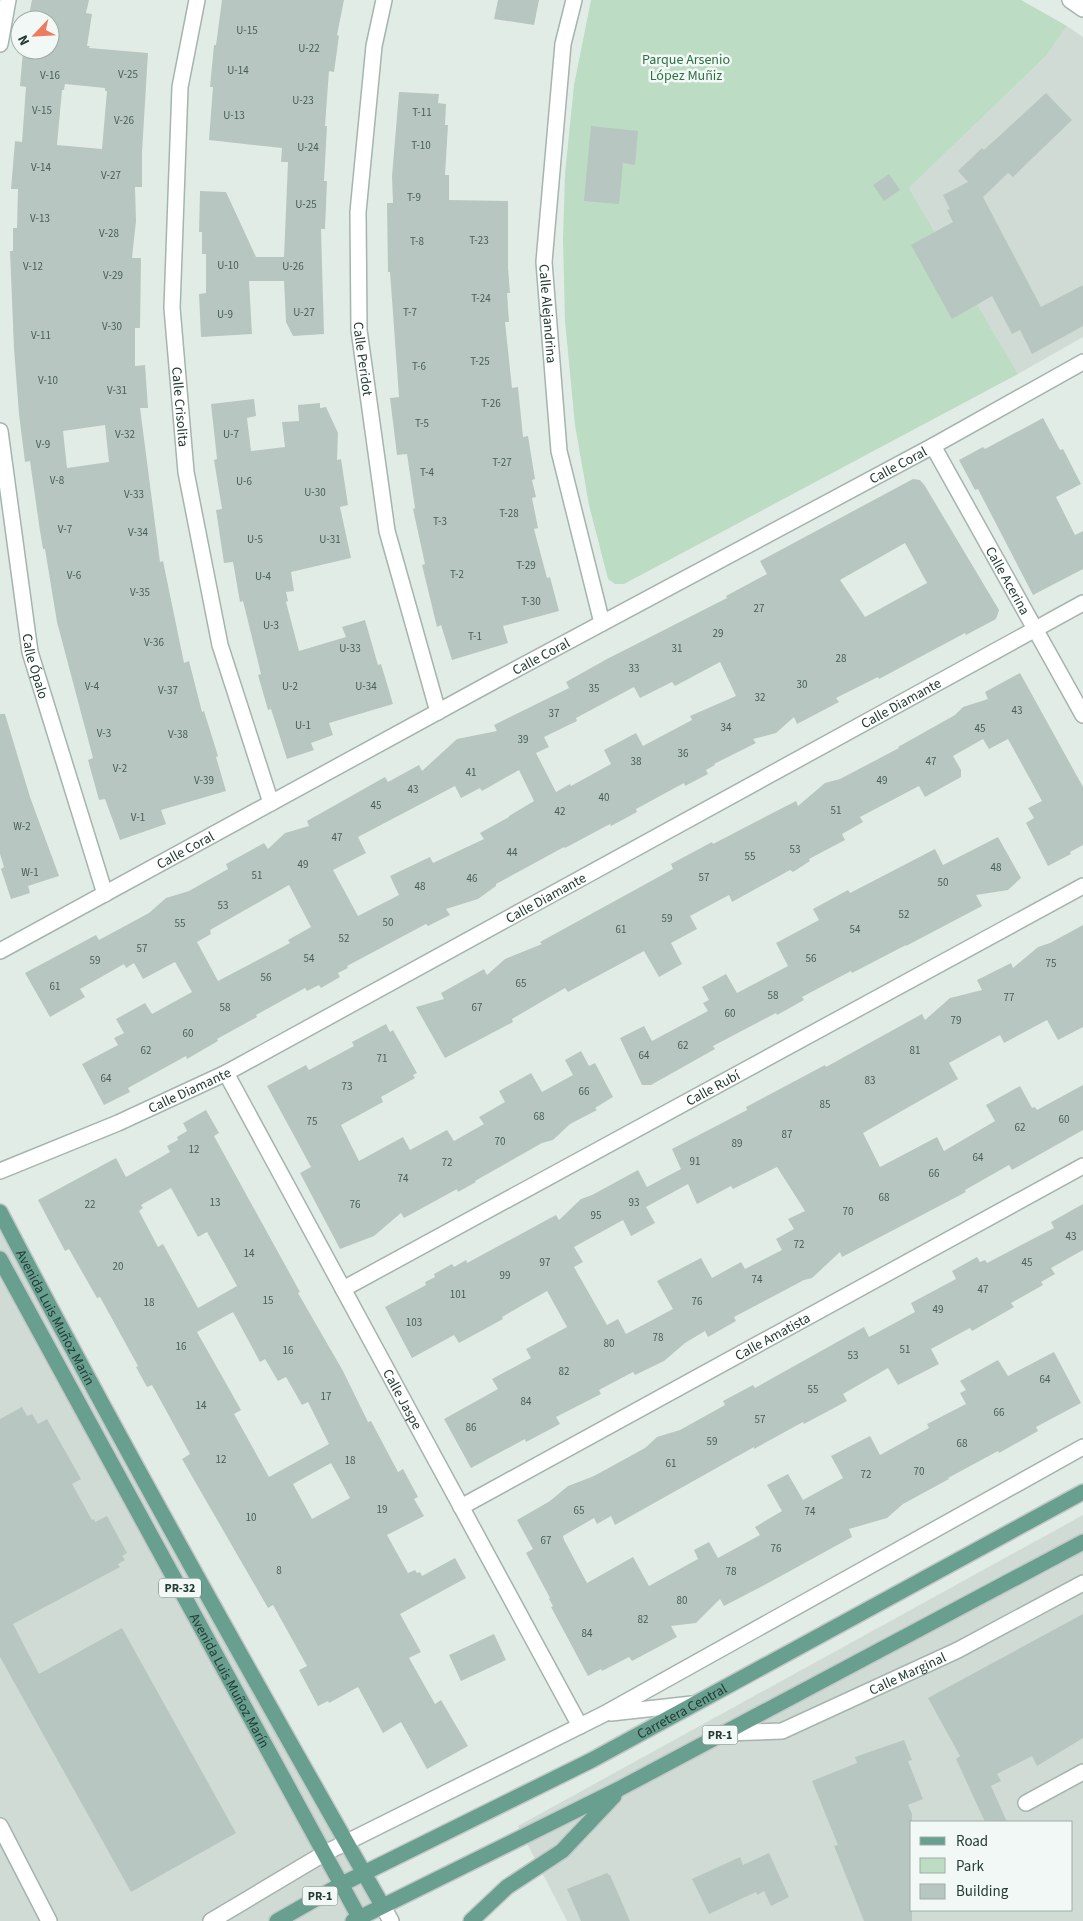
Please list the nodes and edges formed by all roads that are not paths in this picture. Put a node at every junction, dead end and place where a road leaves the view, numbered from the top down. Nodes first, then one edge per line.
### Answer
1 (8, 0) edge
2 (197, 0) edge
3 (384, 0) edge
4 (574, 0) edge
5 (1070, 0) edge
6 (1083, 9) edge
7 (0, 44) edge
8 (1083, 362) edge
9 (0, 430) edge
10 (933, 446) junction
11 (1083, 603) edge
12 (602, 624) junction
13 (1036, 629) junction
14 (438, 712) junction
15 (1083, 715) edge
16 (271, 803) junction
17 (1083, 886) edge
18 (106, 894) junction
19 (0, 951) edge
20 (226, 1073) junction
21 (1083, 1166) edge
22 (0, 1172) edge
23 (0, 1212) edge
24 (0, 1259) edge
25 (343, 1289) junction
26 (1083, 1447) edge
27 (1083, 1492) edge
28 (461, 1507) junction
29 (1083, 1542) edge
30 (1083, 1583) edge
31 (692, 1704) junction
32 (604, 1714) junction
33 (580, 1726) junction
34 (724, 1733) junction
35 (1083, 1772) edge
36 (619, 1789) junction
37 (1026, 1803) dead end
38 (0, 1826) edge
39 (346, 1842) junction
40 (325, 1852) junction
41 (364, 1873) junction
42 (342, 1884) junction
43 (382, 1905) junction
44 (358, 1920) edge
45 (49, 1921) edge
46 (211, 1921) edge
47 (277, 1921) edge
48 (391, 1921) edge
49 (471, 1921) edge

1 - 7 street
2 - 16 street, Calle Crisolita
3 - 14 street, Calle Peridot
4 - 12 street, Calle Alejandrina
5 - 6 street
8 - 10 street, Calle Coral
9 - 18 street, Calle Ópalo
10 - 12 street, Calle Coral
10 - 13 street, Calle Acerina
11 - 13 street, Calle Diamante
12 - 14 street, Calle Coral
13 - 15 street, Calle Acerina
13 - 20 street, Calle Diamante
14 - 16 street, Calle Coral
16 - 18 street, Calle Coral
17 - 25 street, Calle Rubí
18 - 19 street, Calle Coral
20 - 22 street, Calle Diamante
20 - 25 street, Calle Jaspe
21 - 28 street, Calle Amatista
23 - 39 main road, Avenida Luis Muñoz Marín
24 - 40 main road, Avenida Luis Muñoz Marín / PR-32
25 - 28 street, Calle Jaspe
26 - 32 street
27 - 31 main road, Carretera Central
28 - 33 street, Calle Jaspe
29 - 34 main road, PR-1
30 - 34 street, Calle Marginal
31 - 32 street
31 - 41 main road, Carretera Central
32 - 33 street
33 - 39 street
34 - 36 main road, PR-1
35 - 37 street
36 - 43 main road, PR-1
36 - 49 main road
38 - 45 street
39 - 40 street
39 - 41 main road, Avenida Luis Muñoz Marín
40 - 42 main road, Avenida Luis Muñoz Marín / PR-32
40 - 46 street
41 - 42 main road, Carretera Central / PR-1
41 - 43 main road, Avenida Luis Muñoz Marín
42 - 44 main road, Avenida Luis Muñoz Marín / PR-32
42 - 47 main road, Carretera Central / PR-1
43 - 44 main road, PR-1
43 - 48 street

